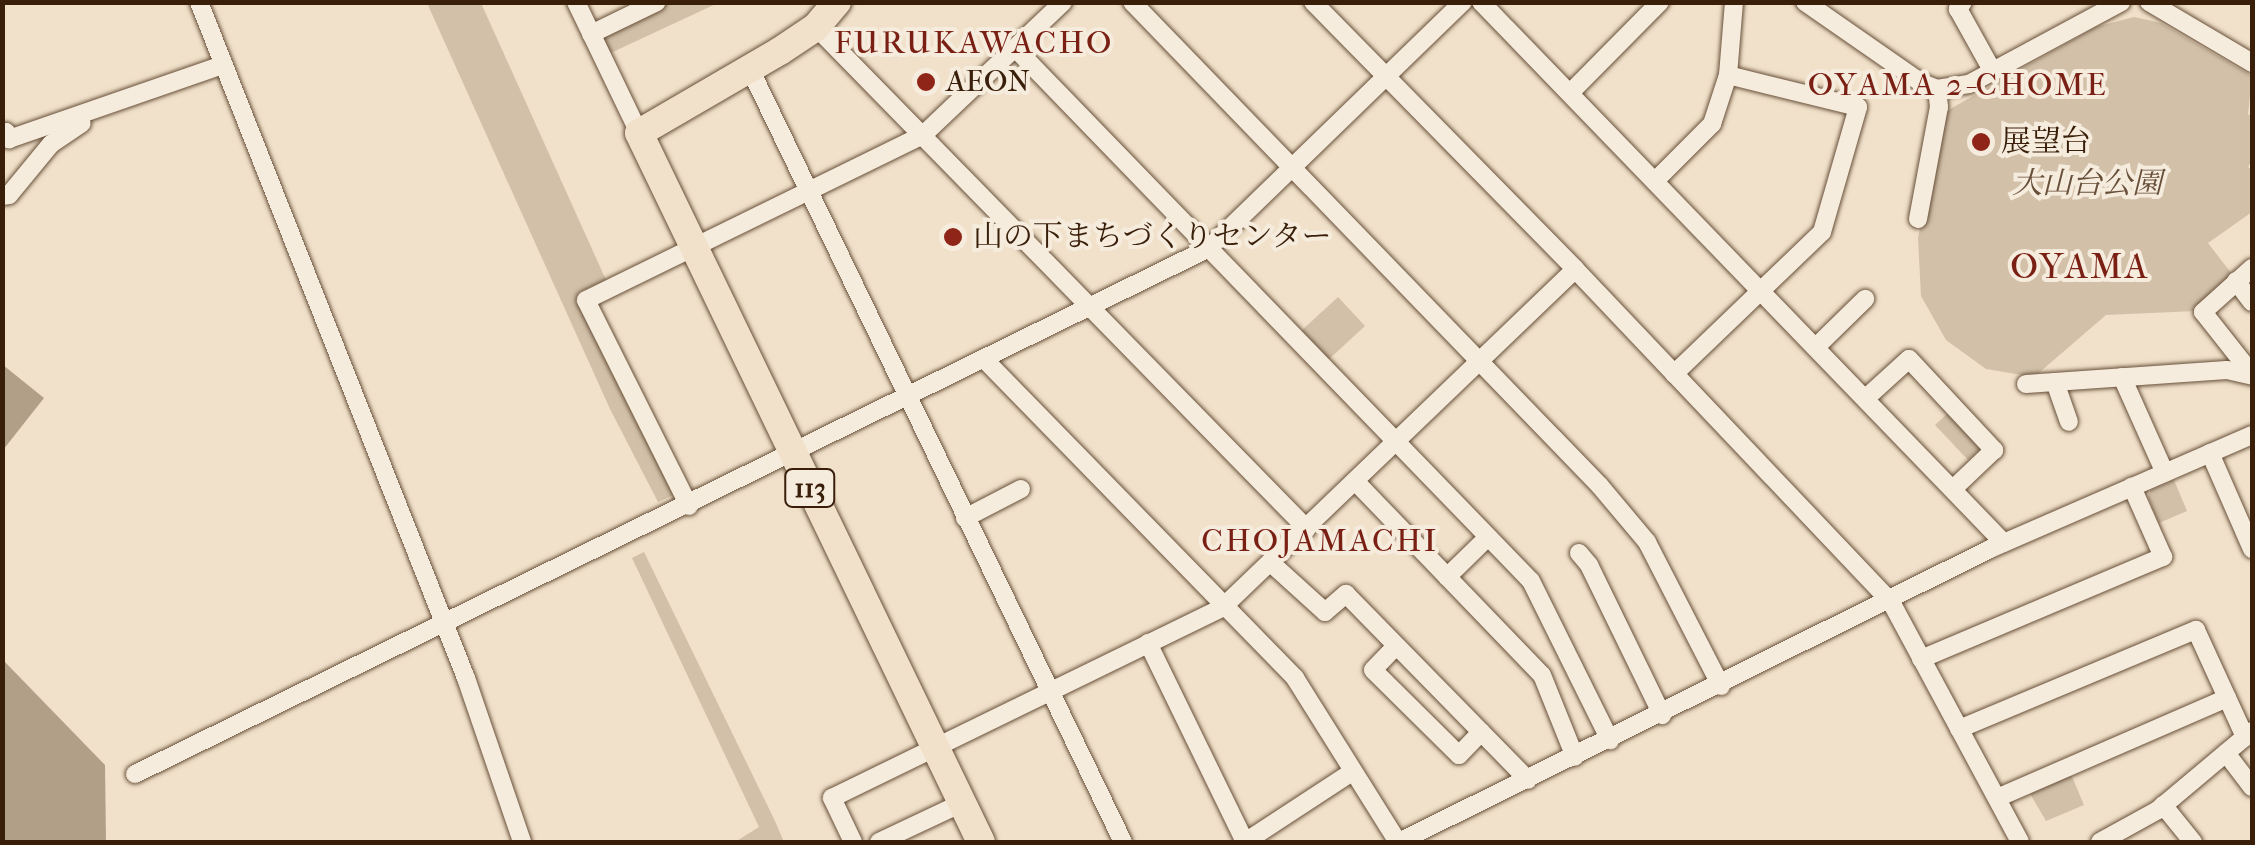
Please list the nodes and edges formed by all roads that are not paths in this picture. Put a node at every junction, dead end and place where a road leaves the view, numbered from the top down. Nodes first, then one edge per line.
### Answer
1 (198, 2) edge
2 (576, 2) edge
3 (657, 2) edge
4 (837, 2) edge
5 (1063, 2) edge
6 (1132, 2) edge
7 (1313, 2) edge
8 (1463, 2) edge
9 (1481, 2) edge
10 (1660, 2) edge
11 (1734, 2) edge
12 (1805, 2) edge
13 (1963, 2) edge
14 (2121, 2) edge
15 (2150, 3) edge
16 (816, 26) junction
17 (591, 34) junction
18 (1016, 48) junction
19 (2252, 63) edge
20 (223, 65) junction
21 (750, 69) junction
22 (1993, 72) junction
23 (1728, 75) junction
24 (1386, 78) junction
25 (1938, 89) junction
26 (1570, 93) junction
27 (103, 109) junction
28 (2, 133) edge
29 (639, 133) junction
30 (924, 135) junction
31 (1292, 169) junction
32 (1654, 180) junction
33 (809, 192) junction
34 (2, 196) edge
35 (1918, 219) dead end
36 (1209, 248) junction
37 (695, 249) junction
38 (2252, 268) edge
39 (1575, 269) junction
40 (2236, 281) junction
41 (1762, 292) junction
42 (1865, 299) dead end
43 (2252, 302) edge
44 (1092, 306) junction
45 (1816, 346) junction
46 (984, 359) junction
47 (1478, 363) junction
48 (1674, 374) junction
49 (2252, 375) edge
50 (2122, 378) junction
51 (2056, 382) junction
52 (2026, 384) dead end
53 (907, 395) junction
54 (1866, 398) junction
55 (2068, 422) dead end
56 (2252, 434) edge
57 (1395, 443) junction
58 (794, 452) junction
59 (2210, 453) junction
60 (2165, 473) junction
61 (1355, 481) junction
62 (2132, 487) junction
63 (1022, 489) dead end
64 (1953, 489) junction
65 (689, 506) junction
66 (965, 518) junction
67 (1307, 529) junction
68 (1487, 538) junction
69 (2004, 543) junction
70 (2252, 549) edge
71 (1579, 554) dead end
72 (1270, 564) junction
73 (1448, 577) junction
74 (1891, 602) junction
75 (1223, 607) junction
76 (444, 625) junction
77 (1148, 643) junction
78 (1396, 646) junction
79 (1921, 659) junction
80 (1721, 686) junction
81 (1050, 692) junction
82 (2227, 698) junction
83 (1662, 715) junction
84 (1959, 729) junction
85 (1481, 732) junction
86 (2249, 734) edge
87 (1610, 740) junction
88 (936, 748) junction
89 (2226, 753) junction
90 (1575, 758) junction
91 (1352, 772) junction
92 (136, 774) dead end
93 (1528, 780) junction
94 (2252, 787) edge
95 (1996, 798) junction
96 (962, 802) junction
97 (2163, 805) junction
98 (522, 842) edge
99 (854, 842) edge
100 (878, 842) edge
101 (982, 842) edge
102 (1123, 842) edge
103 (1245, 842) edge
104 (1398, 842) edge
105 (2020, 842) edge
106 (2100, 842) edge
107 (2193, 842) edge

1 - 20 street
2 - 17 street
3 - 17 street
4 - 16 highway
5 - 18 street
6 - 31 street
7 - 24 street
8 - 24 street
9 - 26 street
10 - 26 street
11 - 23 street
12 - 25 street
13 - 22 street
14 - 22 street
15 - 19 street
16 - 21 highway
16 - 30 street
17 - 29 street
18 - 30 street
18 - 36 street
20 - 27 street
20 - 76 street
21 - 29 highway
21 - 33 street
22 - 25 street
23 - 32 street
23 - 41 street
24 - 31 street
24 - 39 street
25 - 35 street
26 - 32 street
27 - 28 street
27 - 34 street
29 - 37 highway, 113
30 - 33 street
30 - 44 street
31 - 36 street
31 - 47 street
32 - 41 street
33 - 37 street
33 - 53 street
36 - 44 street
36 - 57 street
37 - 58 highway, 113
37 - 65 street
38 - 40 street
39 - 47 street
39 - 48 street
40 - 43 street
40 - 49 street
41 - 45 street
41 - 48 street
42 - 45 street
44 - 46 street
44 - 67 street
45 - 54 street
46 - 53 street
46 - 75 street
47 - 57 street
47 - 80 street
48 - 74 street
49 - 50 street
50 - 51 street
50 - 60 street
51 - 52 street
51 - 55 street
53 - 58 street
53 - 66 street
54 - 64 street
54 - 64 street
56 - 59 street
57 - 61 street
57 - 68 street
58 - 65 street
58 - 88 highway, 113
59 - 60 street
59 - 70 street
60 - 62 street
61 - 67 street
61 - 73 street
62 - 69 street
62 - 79 street
63 - 66 street
64 - 69 street
65 - 76 street
66 - 81 street
67 - 72 street
68 - 73 street
68 - 87 street
69 - 74 street
71 - 83 street
72 - 75 street
72 - 78 street
73 - 90 street
74 - 79 street
74 - 80 street
75 - 77 street
75 - 91 street
76 - 92 street
76 - 98 street
77 - 81 street
77 - 103 street
78 - 85 street
78 - 85 street
79 - 84 street
80 - 83 street
81 - 88 street
81 - 102 street
82 - 84 street
82 - 86 street
82 - 95 street
83 - 87 street
84 - 95 street
85 - 93 street
86 - 89 street
87 - 90 street
88 - 96 highway, 113
88 - 99 street
89 - 94 street
89 - 97 street
90 - 93 street
91 - 103 street
91 - 104 street
93 - 104 street
95 - 105 street
96 - 100 street
96 - 101 highway, 113
97 - 106 street
97 - 107 street

